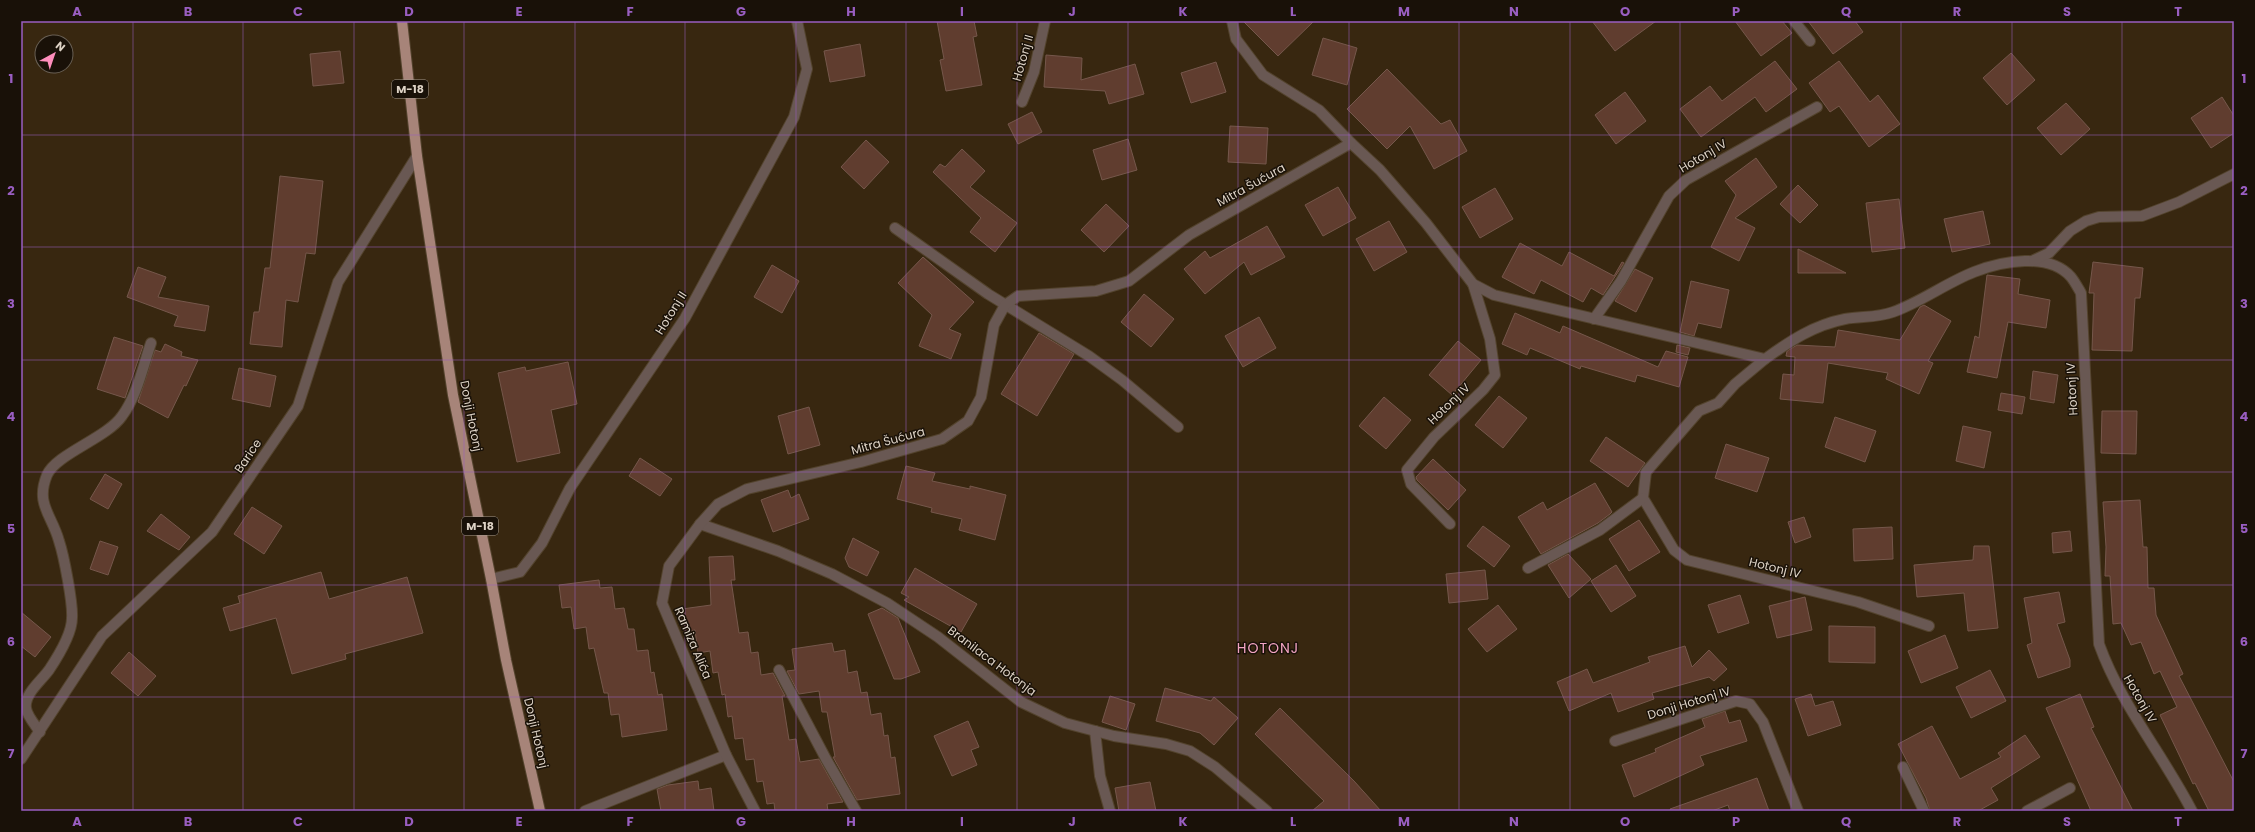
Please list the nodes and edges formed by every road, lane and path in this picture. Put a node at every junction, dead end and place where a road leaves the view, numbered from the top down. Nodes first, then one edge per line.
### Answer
1 (402, 21) edge
2 (797, 21) edge
3 (1045, 21) edge
4 (1232, 21) edge
5 (1794, 21) edge
6 (1810, 41) dead end
7 (1022, 102) dead end
8 (1817, 107) dead end
9 (1351, 144) junction
10 (417, 156) junction
11 (2234, 174) edge
12 (895, 228) dead end
13 (2034, 260) junction
14 (1473, 284) junction
15 (1005, 305) junction
16 (1594, 319) junction
17 (151, 343) dead end
18 (1765, 359) junction
19 (1178, 427) dead end
20 (1643, 498) junction
21 (700, 524) junction
22 (1450, 524) dead end
23 (1528, 568) dead end
24 (492, 580) junction
25 (1929, 626) dead end
26 (779, 670) dead end
27 (1095, 731) junction
28 (40, 732) junction
29 (1615, 741) dead end
30 (726, 755) junction
31 (21, 759) edge
32 (1903, 767) dead end
33 (2070, 788) dead end
34 (540, 811) edge
35 (585, 811) edge
36 (755, 811) edge
37 (856, 811) edge
38 (1110, 811) edge
39 (1266, 811) edge
40 (1798, 811) edge
41 (1924, 811) edge
42 (2027, 811) edge
43 (2192, 811) edge

1 - 10 main road, Donji Hotonj / M-18
2 - 24 street, Hotonj II
3 - 7 street, Hotonj II
4 - 9 street
5 - 6 street
8 - 16 street, Hotonj IV
9 - 14 street, Hotonj IV
9 - 15 street, Mitra Šućura
10 - 24 main road, Donji Hotonj / M-18
10 - 28 street, Barice
11 - 13 street
12 - 15 street
13 - 18 street, Hotonj IV
13 - 43 street, Hotonj IV
14 - 16 street, Hotonj IV
14 - 22 street, Hotonj IV
15 - 19 street
15 - 21 street, Mitra Šućura
16 - 18 street, Hotonj IV
17 - 28 street
18 - 20 street, Hotonj IV
20 - 23 street
20 - 25 street, Hotonj IV
21 - 27 street, Branilaca Hotonja
21 - 30 street, Ramiza Alića
24 - 34 main road, Donji Hotonj / M-18
26 - 37 street
27 - 38 street
27 - 39 street, Branilaca Hotonja
28 - 31 street, Barice
29 - 40 street, Donji Hotonj IV
30 - 35 street
30 - 36 street, Ramiza Alića
32 - 41 street
33 - 42 street

